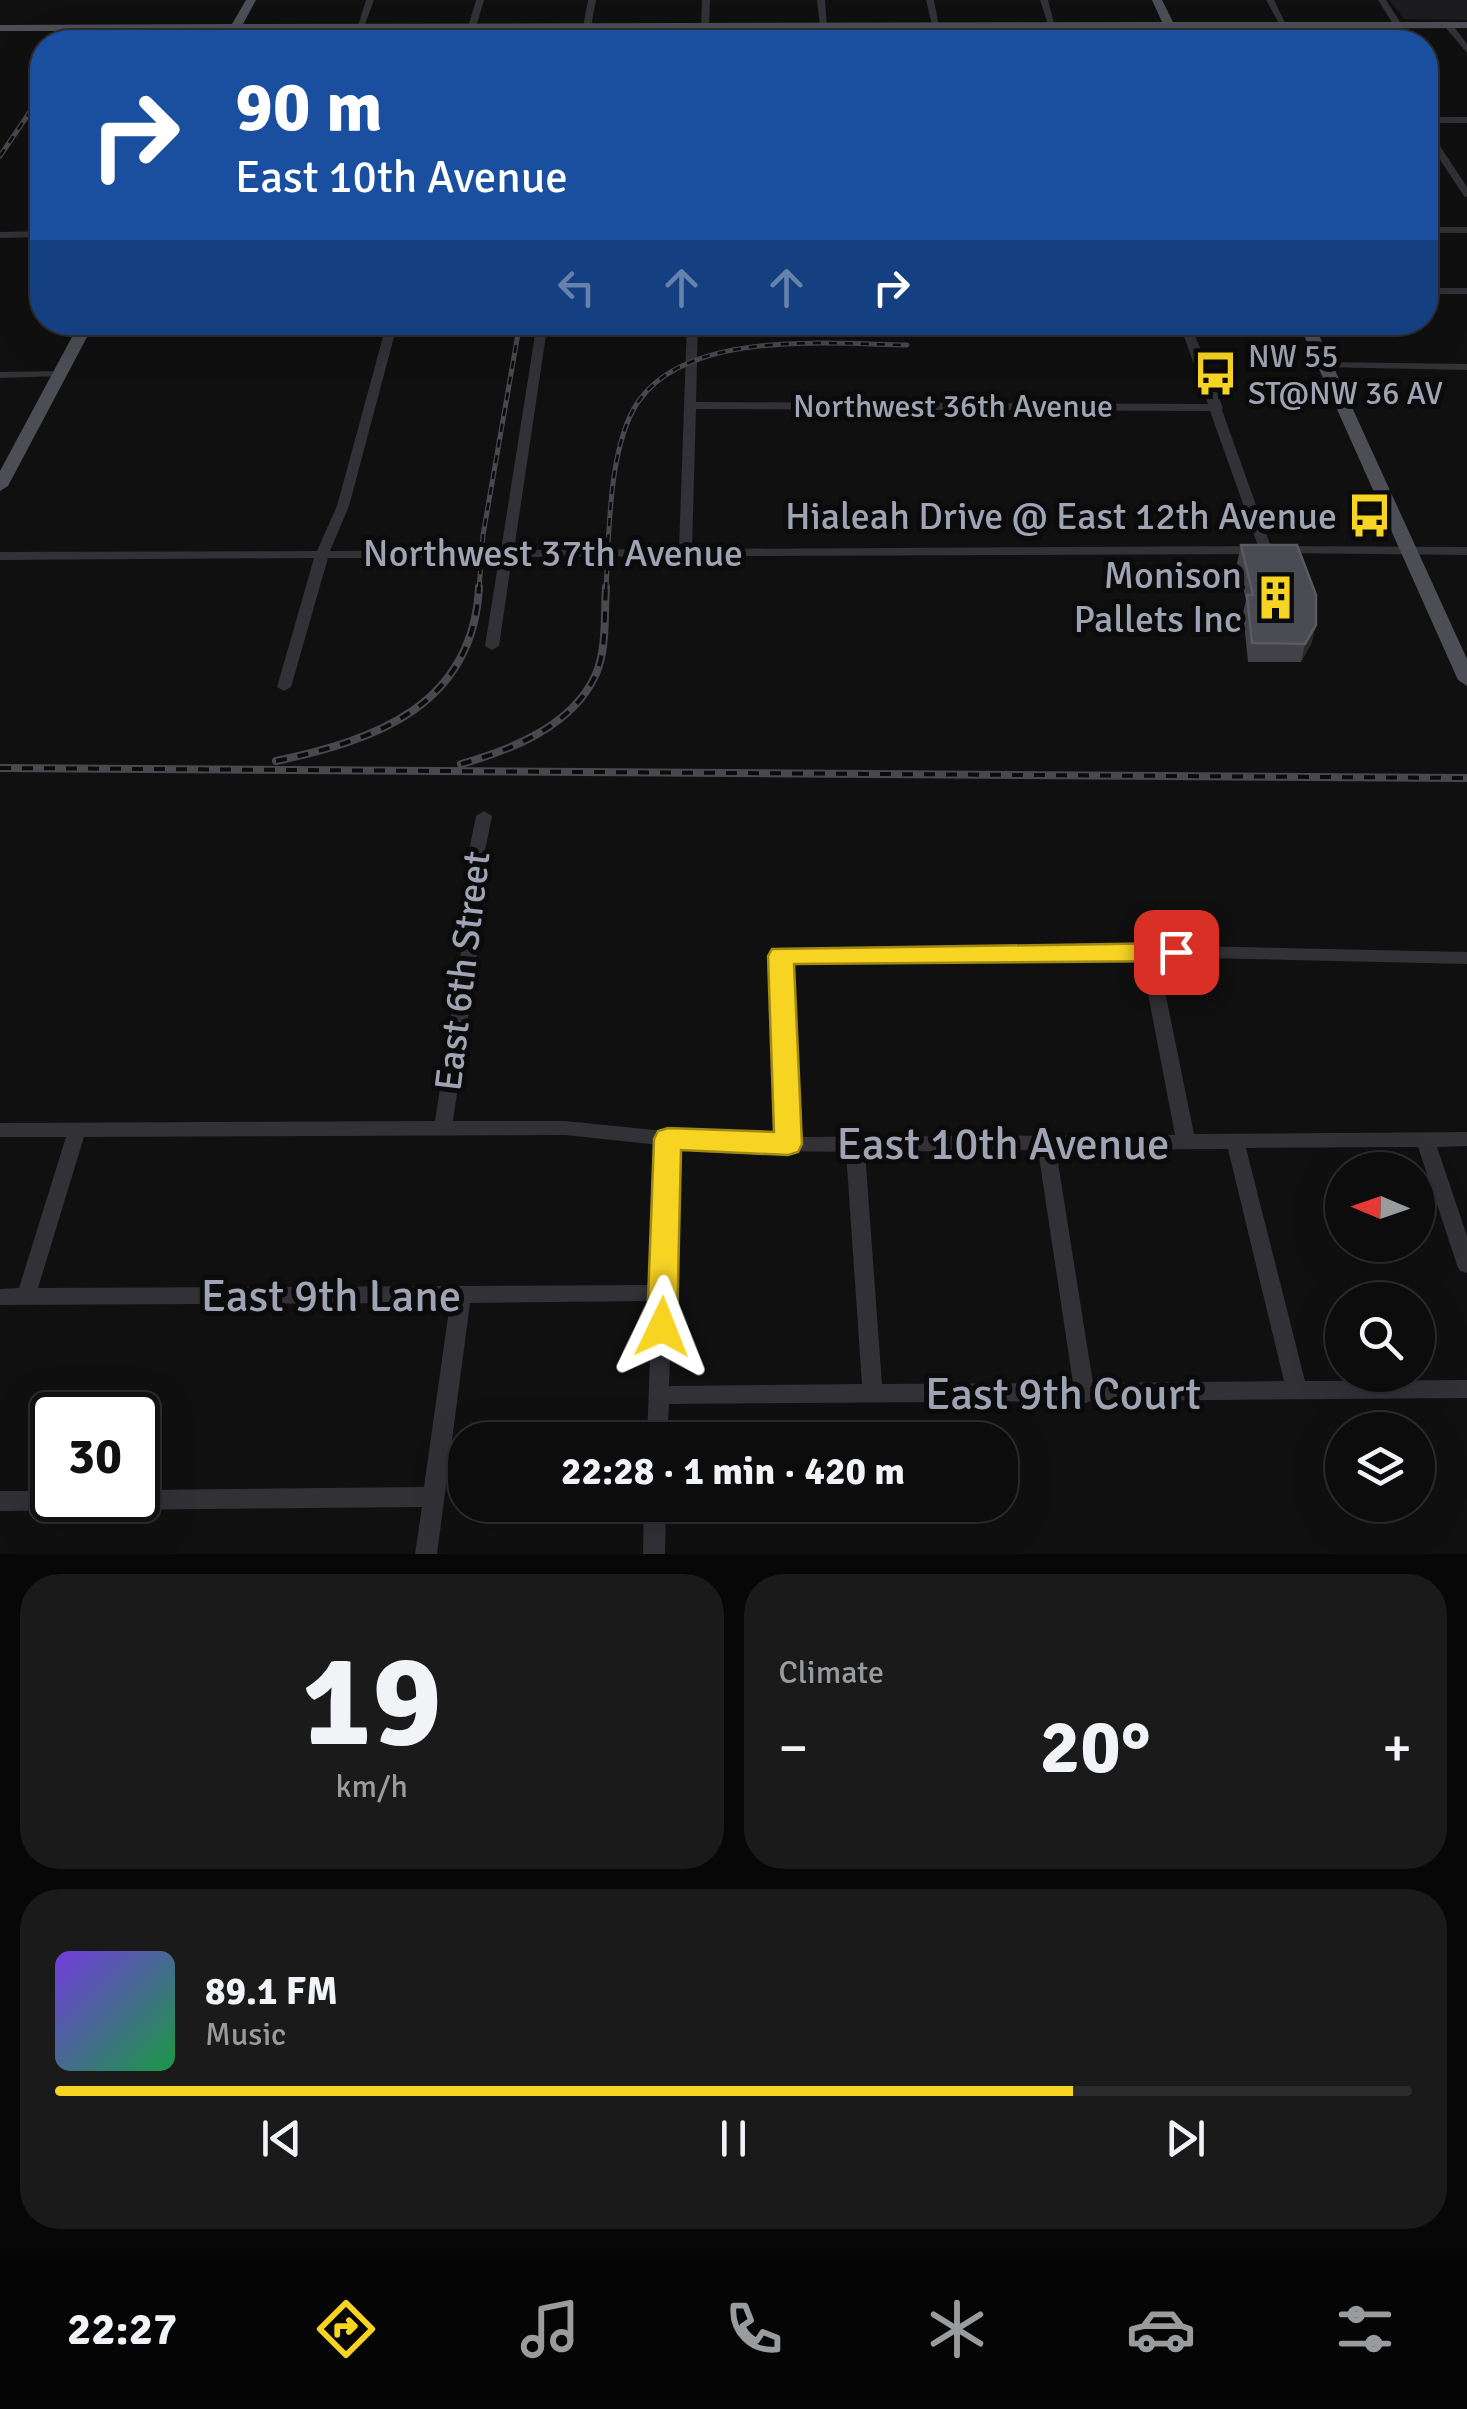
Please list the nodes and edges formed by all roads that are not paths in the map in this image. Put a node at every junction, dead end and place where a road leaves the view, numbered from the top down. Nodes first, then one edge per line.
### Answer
1 (252, 0) edge
2 (266, 0) edge
3 (370, 0) edge
4 (480, 0) edge
5 (592, 0) edge
6 (706, 0) edge
7 (821, 0) edge
8 (930, 0) edge
9 (1044, 0) edge
10 (1157, 0) edge
11 (1270, 0) edge
12 (1382, 0) edge
13 (1052, 25) junction
14 (1169, 25) junction
15 (1264, 25) junction
16 (1284, 25) junction
17 (1354, 25) junction
18 (1398, 25) junction
19 (1448, 25) junction
20 (1467, 25) edge
21 (705, 26) junction
22 (824, 26) junction
23 (936, 26) junction
24 (360, 27) junction
25 (472, 27) junction
26 (587, 27) junction
27 (0, 28) edge
28 (237, 28) junction
29 (252, 28) junction
30 (1171, 30) edge
31 (1267, 30) edge
32 (1358, 30) edge
33 (1467, 50) edge
34 (1438, 120) edge
35 (1467, 120) edge
36 (1438, 150) edge
37 (1467, 194) edge
38 (1438, 230) edge
39 (1467, 230) edge
40 (30, 234) edge
41 (0, 235) edge
42 (1438, 291) edge
43 (1467, 291) edge
44 (81, 335) edge
45 (389, 335) edge
46 (542, 335) edge
47 (693, 335) edge
48 (1189, 335) edge
49 (1311, 335) edge
50 (1324, 365) junction
51 (1467, 367) edge
52 (0, 374) edge
53 (60, 374) junction
54 (690, 405) junction
55 (1216, 408) junction
56 (0, 486) edge
57 (1266, 550) junction
58 (1407, 551) junction
59 (1467, 551) edge
60 (685, 552) junction
61 (508, 553) junction
62 (322, 555) junction
63 (0, 556) edge
64 (492, 646) dead end
65 (1467, 680) edge
66 (284, 687) dead end
67 (484, 816) dead end
68 (1148, 951) junction
69 (1467, 958) edge
70 (442, 1127) junction
71 (0, 1130) edge
72 (76, 1130) junction
73 (668, 1139) junction
74 (1425, 1139) junction
75 (1467, 1139) edge
76 (1186, 1142) junction
77 (1235, 1142) junction
78 (1046, 1143) junction
79 (788, 1144) junction
80 (855, 1144) junction
81 (1467, 1264) edge
82 (663, 1293) junction
83 (460, 1294) junction
84 (0, 1297) edge
85 (26, 1297) junction
86 (1467, 1390) edge
87 (1297, 1391) junction
88 (873, 1394) junction
89 (1085, 1394) junction
90 (659, 1395) junction
91 (658, 1422) edge
92 (433, 1498) junction
93 (160, 1500) edge
94 (0, 1501) edge
95 (30, 1501) edge
96 (655, 1522) edge
97 (426, 1554) edge
98 (654, 1554) edge

1 - 28 main road
2 - 29 main road
3 - 24 street
4 - 25 street
5 - 26 street
6 - 21 street
7 - 22 street
8 - 23 street
9 - 13 street
10 - 14 main road
11 - 16 street
12 - 18 street
13 - 14 main road
13 - 23 main road
14 - 15 main road
14 - 30 main road
15 - 16 main road
15 - 31 street
16 - 17 main road
17 - 18 main road
17 - 32 street
18 - 19 main road
19 - 20 main road
19 - 33 street
21 - 22 main road
21 - 26 main road
22 - 23 main road
24 - 25 main road
24 - 29 main road
25 - 26 main road
27 - 28 main road
28 - 29 main road
34 - 35 street
36 - 37 street
38 - 39 street
40 - 41 street
42 - 43 street
44 - 53 main road
45 - 62 street
46 - 61 street
47 - 54 street
48 - 55 street
49 - 50 main road
50 - 51 street
50 - 58 main road
52 - 53 street
53 - 56 main road
54 - 55 street, Northwest 36th Avenue
54 - 60 street
55 - 57 street
57 - 58 street, Northwest 37th Avenue
57 - 60 street, Northwest 37th Avenue
58 - 59 street, Northwest 37th Avenue
58 - 65 main road
60 - 61 street, Northwest 37th Avenue
61 - 62 street, Northwest 37th Avenue
61 - 64 street
62 - 63 street, Northwest 37th Avenue
62 - 66 street
67 - 70 street, East 6th Street
68 - 69 street
68 - 76 street
68 - 79 street
70 - 72 street, East 10th Avenue
70 - 73 street, East 10th Avenue
71 - 72 street, East 10th Avenue
72 - 85 street
73 - 79 street, East 10th Avenue
73 - 82 street
74 - 75 street, East 10th Avenue
74 - 77 street, East 10th Avenue
74 - 81 street
76 - 77 street, East 10th Avenue
76 - 78 street, East 10th Avenue
77 - 87 street
78 - 80 street, East 10th Avenue
78 - 89 street
79 - 80 street, East 10th Avenue
80 - 88 street
82 - 83 street, East 9th Lane
82 - 90 street
83 - 85 street, East 9th Lane
83 - 92 street
84 - 85 street, East 9th Lane
86 - 87 street, East 9th Court
87 - 89 street, East 9th Court
88 - 89 street, East 9th Court
88 - 90 street, East 9th Court
90 - 91 street
92 - 93 street
92 - 97 street
94 - 95 street
96 - 98 street

